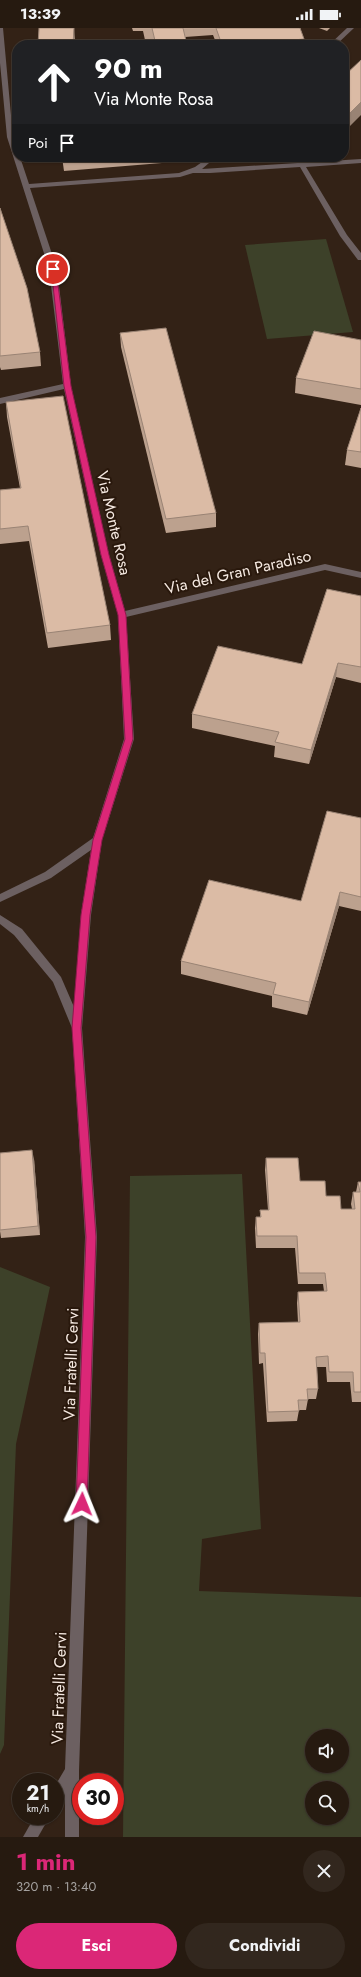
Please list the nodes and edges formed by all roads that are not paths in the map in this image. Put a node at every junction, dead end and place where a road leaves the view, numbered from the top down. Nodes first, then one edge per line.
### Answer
1 (0, 28) edge
2 (351, 28) edge
3 (338, 40) edge
4 (12, 144) edge
5 (361, 161) edge
6 (18, 162) edge
7 (208, 162) edge
8 (346, 162) edge
9 (349, 162) edge
10 (302, 165) junction
11 (195, 171) junction
12 (25, 186) junction
13 (361, 258) edge
14 (68, 386) junction
15 (0, 401) edge
16 (361, 575) edge
17 (122, 615) junction
18 (97, 840) junction
19 (0, 898) edge
20 (0, 919) edge
21 (76, 1028) junction
22 (72, 1772) junction
23 (64, 1784) edge
24 (38, 1825) edge
25 (30, 1837) edge
26 (72, 1837) edge

1 - 4 street, Via Monte Rosa
2 - 3 street
5 - 9 street
6 - 12 street, Via Monte Rosa
7 - 11 street
8 - 10 street
10 - 11 street
10 - 13 street
11 - 12 street
12 - 14 street, Via Monte Rosa
14 - 15 street
14 - 17 street, Via Monte Rosa
16 - 17 street, Via del Gran Paradiso
17 - 18 street, Via Monte Rosa
18 - 19 street
18 - 21 street, Via Monte Rosa
20 - 21 street, Via Fratelli Cervi
21 - 22 street, Via Fratelli Cervi
22 - 23 street
22 - 26 street, Via Fratelli Cervi
24 - 25 street

